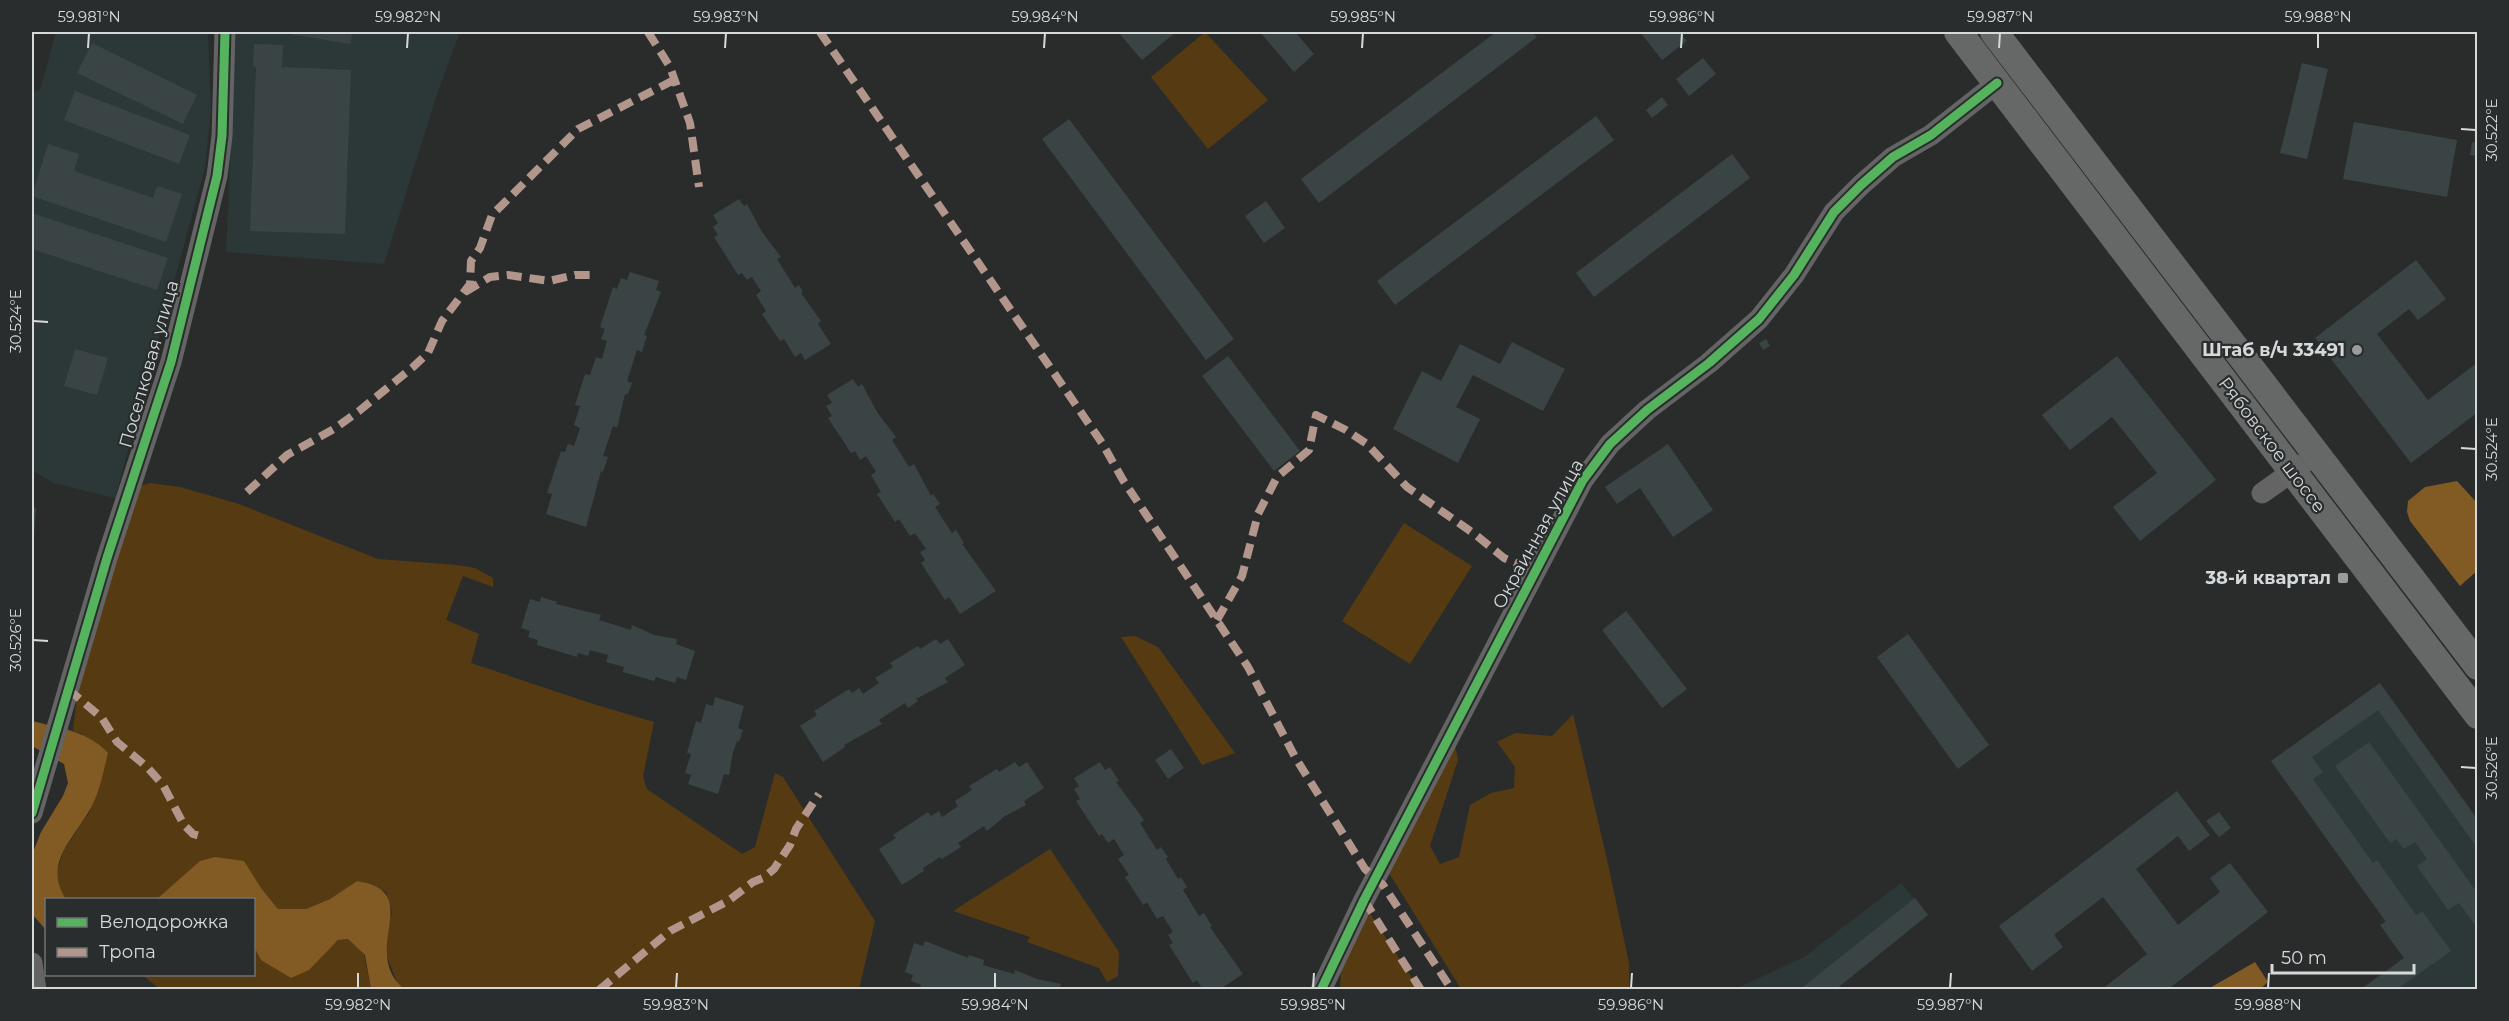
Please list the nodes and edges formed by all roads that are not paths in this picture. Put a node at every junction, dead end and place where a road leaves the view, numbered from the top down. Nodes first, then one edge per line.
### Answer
1 (225, 32) edge
2 (1958, 32) edge
3 (1994, 32) edge
4 (1997, 83) junction
5 (2317, 455) junction
6 (2293, 472) junction
7 (2262, 493) dead end
8 (2478, 666) edge
9 (2478, 715) edge
10 (32, 813) edge
11 (32, 963) edge
12 (36, 990) edge
13 (1320, 990) edge

1 - 10 street, Поселковая улица
2 - 4 main road, Рябовское шоссе
3 - 5 main road, Рябовское шоссе
4 - 6 main road, Рябовское шоссе
4 - 13 street, Окраинная улица
5 - 6 street
5 - 8 main road, Рябовское шоссе
6 - 7 street
6 - 9 main road, Рябовское шоссе
11 - 12 street

